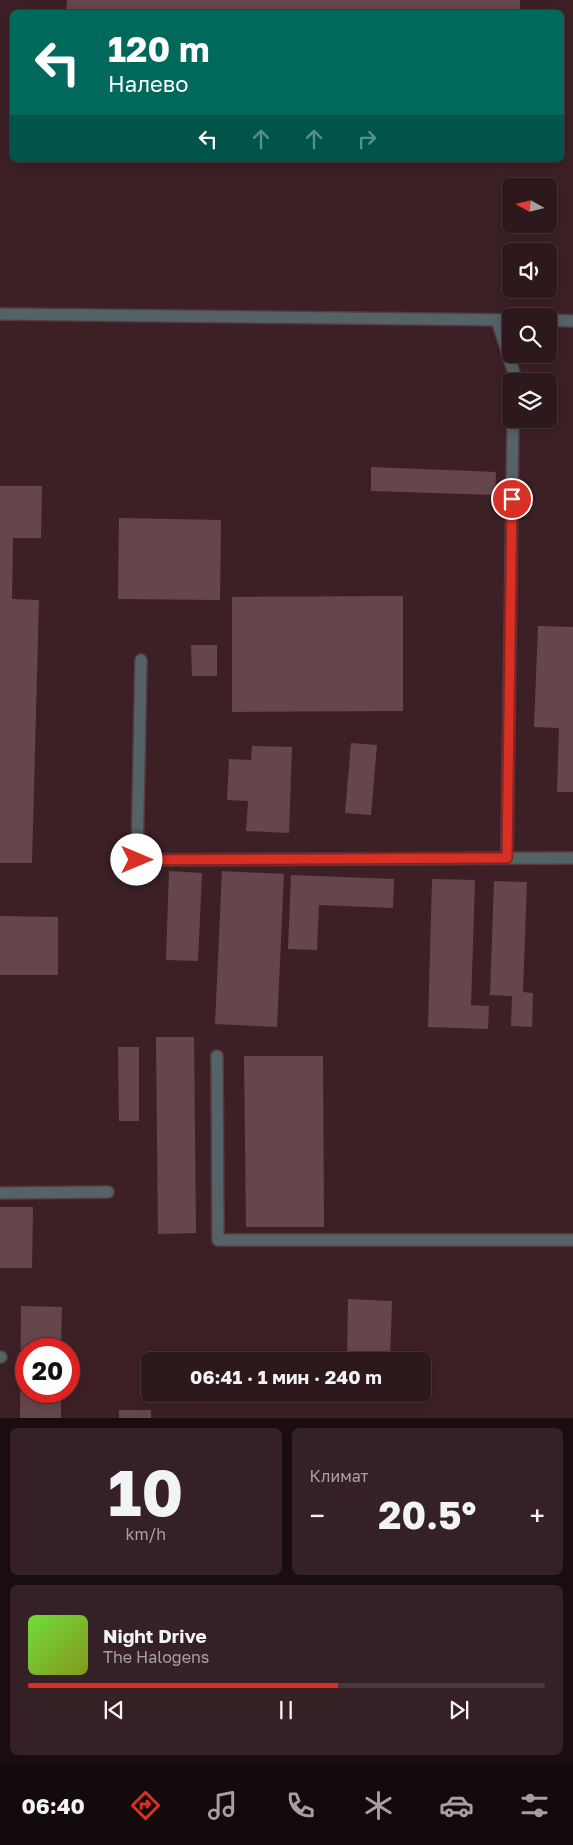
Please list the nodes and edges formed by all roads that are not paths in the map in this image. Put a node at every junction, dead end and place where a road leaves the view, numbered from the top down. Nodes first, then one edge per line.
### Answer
1 (0, 314) edge
2 (497, 320) junction
3 (502, 320) edge
4 (557, 320) edge
5 (573, 320) edge
6 (514, 373) edge
7 (513, 428) edge
8 (141, 660) dead end
9 (507, 858) junction
10 (573, 858) edge
11 (218, 1056) dead end
12 (108, 1192) dead end
13 (0, 1193) edge
14 (573, 1240) edge

1 - 2 lane
2 - 3 lane
2 - 6 lane
4 - 5 lane
7 - 9 lane
8 - 9 lane
9 - 10 lane
11 - 14 lane
12 - 13 lane

